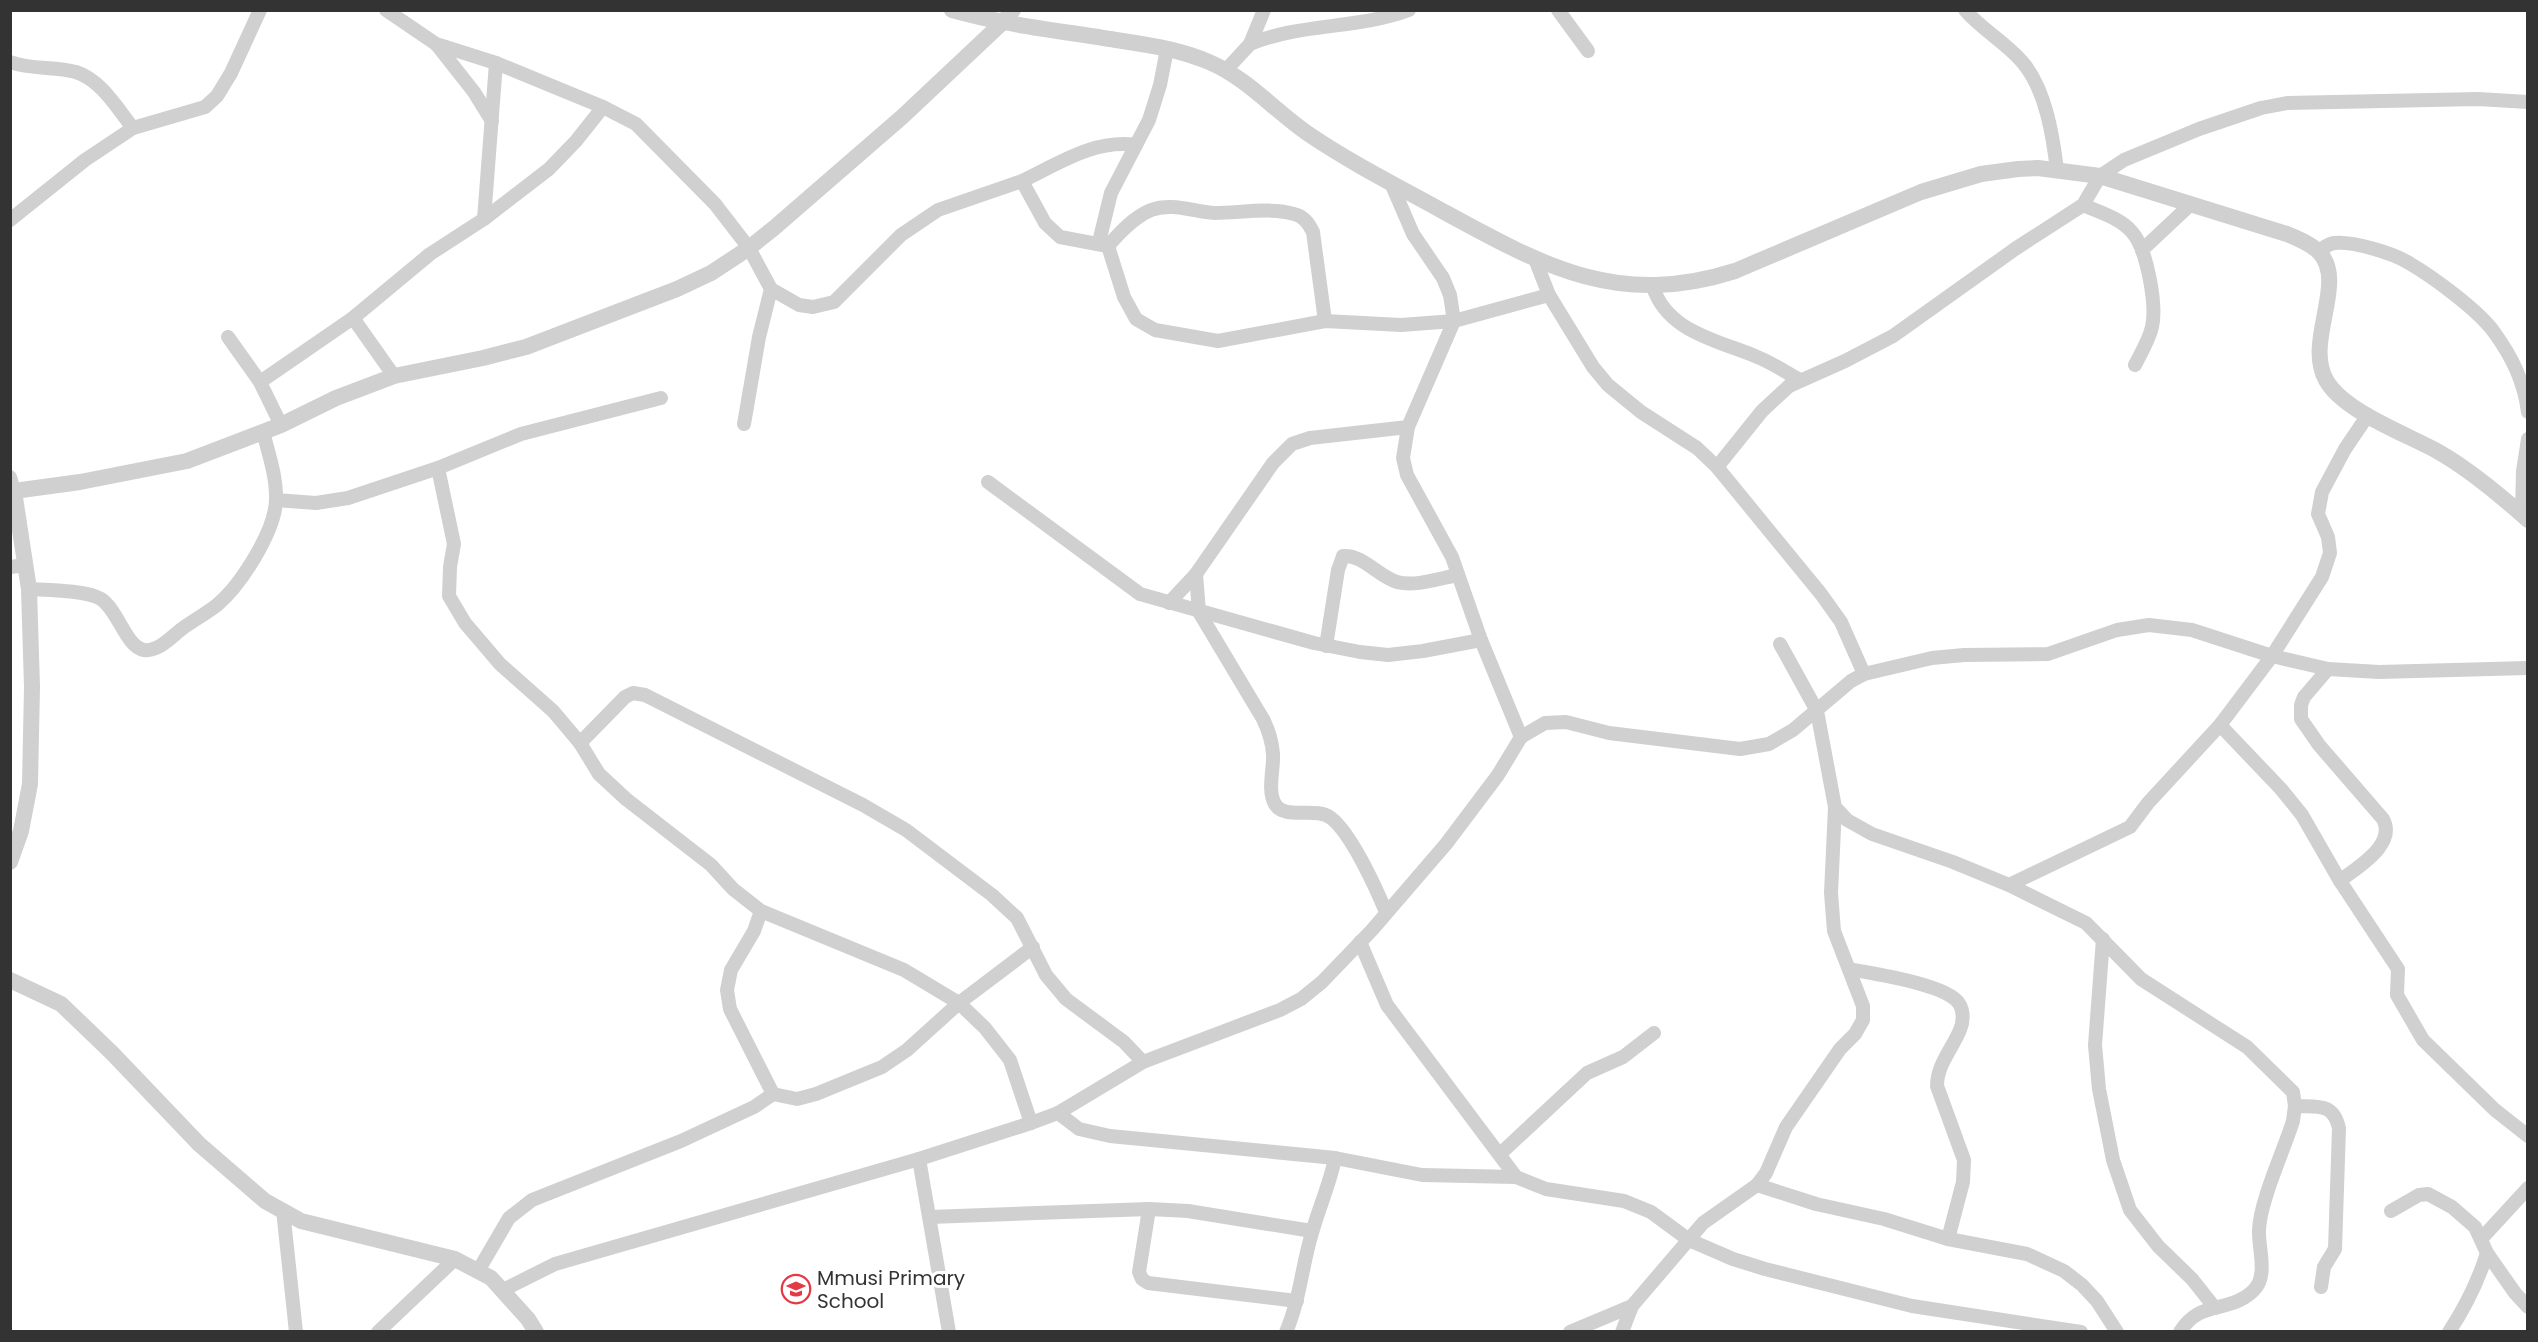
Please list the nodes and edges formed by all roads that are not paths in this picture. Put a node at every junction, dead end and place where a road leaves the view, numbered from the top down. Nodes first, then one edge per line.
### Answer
1 (260, 10) edge
2 (386, 10) edge
3 (952, 10) edge
4 (1264, 10) edge
5 (1409, 10) edge
6 (1558, 10) edge
7 (1965, 10) edge
8 (1008, 16) edge
9 (436, 44) junction
10 (1250, 44) junction
11 (1167, 49) junction
12 (1588, 51) dead end
13 (10, 62) edge
14 (496, 63) junction
15 (1226, 70) junction
16 (2528, 102) edge
17 (603, 107) junction
18 (492, 121) junction
19 (133, 128) junction
20 (1136, 145) junction
21 (2057, 170) junction
22 (2100, 176) junction
23 (1022, 181) junction
24 (1391, 183) junction
25 (2083, 205) junction
26 (2189, 206) junction
27 (484, 219) junction
28 (10, 220) edge
29 (1104, 244) junction
30 (749, 248) junction
31 (2142, 250) junction
32 (2319, 252) junction
33 (1535, 259) junction
34 (1653, 287) junction
35 (771, 289) junction
36 (1549, 295) junction
37 (353, 318) junction
38 (1325, 321) junction
39 (1454, 321) junction
40 (228, 337) dead end
41 (2135, 365) dead end
42 (394, 376) junction
43 (1800, 380) junction
44 (260, 382) junction
45 (661, 398) dead end
46 (2528, 412) edge
47 (2368, 415) junction
48 (744, 424) dead end
49 (281, 425) junction
50 (1408, 427) junction
51 (263, 431) junction
52 (2528, 439) edge
53 (2526, 457) edge
54 (1717, 467) junction
55 (438, 468) junction
56 (988, 482) dead end
57 (12, 484) edge
58 (276, 500) junction
59 (2525, 517) edge
60 (18, 566) edge
61 (1196, 574) junction
62 (1458, 575) junction
63 (29, 589) junction
64 (1169, 603) junction
65 (1199, 612) junction
66 (1481, 640) junction
67 (1780, 644) dead end
68 (1326, 646) junction
69 (2272, 656) junction
70 (2328, 669) junction
71 (2528, 669) edge
72 (1864, 674) junction
73 (1817, 711) junction
74 (2220, 724) junction
75 (1521, 737) junction
76 (580, 743) junction
77 (1835, 807) junction
78 (10, 862) edge
79 (2340, 881) junction
80 (2009, 885) junction
81 (761, 911) junction
82 (1386, 912) junction
83 (2103, 939) junction
84 (1360, 942) junction
85 (1032, 947) junction
86 (1849, 969) junction
87 (10, 980) edge
88 (959, 1003) junction
89 (1654, 1033) dead end
90 (1143, 1062) junction
91 (773, 1095) junction
92 (2295, 1106) junction
93 (1058, 1113) junction
94 (1031, 1123) junction
95 (2528, 1136) edge
96 (1500, 1154) junction
97 (1335, 1158) junction
98 (919, 1159) junction
99 (1516, 1178) junction
100 (1757, 1185) junction
101 (2528, 1188) edge
102 (1149, 1209) junction
103 (283, 1210) junction
104 (2391, 1211) dead end
105 (930, 1217) junction
106 (1312, 1231) junction
107 (2482, 1238) junction
108 (1948, 1239) junction
109 (1689, 1240) junction
110 (2487, 1253) junction
111 (455, 1259) junction
112 (478, 1271) junction
113 (2321, 1287) dead end
114 (503, 1290) junction
115 (1297, 1301) junction
116 (1632, 1306) junction
117 (2528, 1307) edge
118 (2215, 1308) junction
119 (296, 1332) edge
120 (378, 1332) edge
121 (536, 1332) edge
122 (949, 1332) edge
123 (1286, 1332) edge
124 (1570, 1332) edge
125 (1622, 1332) edge
126 (2081, 1332) edge
127 (2117, 1332) edge
128 (2180, 1332) edge
129 (2449, 1332) edge

1 - 19 street
2 - 9 street
3 - 8 street
4 - 10 street
5 - 10 street
6 - 12 street
7 - 21 street
8 - 11 street
8 - 30 street
9 - 14 street
9 - 18 street
10 - 15 street
11 - 15 street
11 - 20 street
13 - 19 street
14 - 17 street
14 - 18 street
15 - 24 street
16 - 22 street
17 - 27 street
17 - 30 street
18 - 27 street
19 - 28 street
20 - 23 street
20 - 29 street
21 - 22 street
21 - 34 street
22 - 25 street
22 - 26 street
23 - 29 street
23 - 35 street
24 - 33 street
24 - 39 street
25 - 31 street
25 - 43 street
26 - 31 street
26 - 32 street
27 - 37 street
29 - 38 street
29 - 38 street
30 - 35 street
30 - 42 street
31 - 41 street
32 - 46 street
32 - 47 street
33 - 34 street
33 - 36 street
34 - 43 street
35 - 48 street
36 - 39 street
36 - 54 street
37 - 42 street
37 - 44 street
38 - 39 street
39 - 50 street
40 - 44 street
42 - 49 street
43 - 54 street
44 - 49 street
45 - 55 street
47 - 59 street
47 - 69 street
49 - 51 street
50 - 61 street
50 - 62 street
51 - 57 street
51 - 58 street
52 - 53 street
53 - 59 street
54 - 72 street
55 - 58 street
55 - 76 street
56 - 64 street
57 - 60 street
58 - 63 street
60 - 63 street
61 - 64 street
61 - 65 street
62 - 66 street
62 - 68 street
63 - 78 street
64 - 65 street
65 - 68 street
65 - 82 street
66 - 68 street
66 - 75 street
67 - 73 street
69 - 70 street
69 - 72 street
69 - 74 street
70 - 71 street
70 - 79 street
72 - 73 street
73 - 75 street
73 - 77 street
74 - 79 street
74 - 80 street
75 - 82 street
76 - 81 street
76 - 85 street
77 - 80 street
77 - 86 street
79 - 95 street
80 - 83 street
81 - 88 street
81 - 91 street
82 - 84 street
83 - 92 street
83 - 118 street
84 - 90 street
84 - 96 street
85 - 88 street
85 - 90 street
86 - 100 street
86 - 108 street
87 - 103 street
88 - 91 street
88 - 94 street
89 - 96 street
90 - 93 street
91 - 112 street
92 - 113 street
92 - 118 street
93 - 94 street
93 - 97 street
94 - 98 street
96 - 99 street
97 - 99 street
97 - 106 street
98 - 105 street
98 - 114 street
99 - 109 street
100 - 108 street
100 - 109 street
101 - 107 street
102 - 105 street
102 - 106 street
102 - 115 street
103 - 111 street
103 - 119 street
104 - 107 street
105 - 122 street
106 - 115 street
107 - 110 street
108 - 127 street
109 - 116 street
109 - 126 street
110 - 117 street
110 - 129 street
111 - 112 street
111 - 120 street
112 - 114 street
114 - 121 street
115 - 123 street
116 - 124 street
116 - 125 street
118 - 128 street

